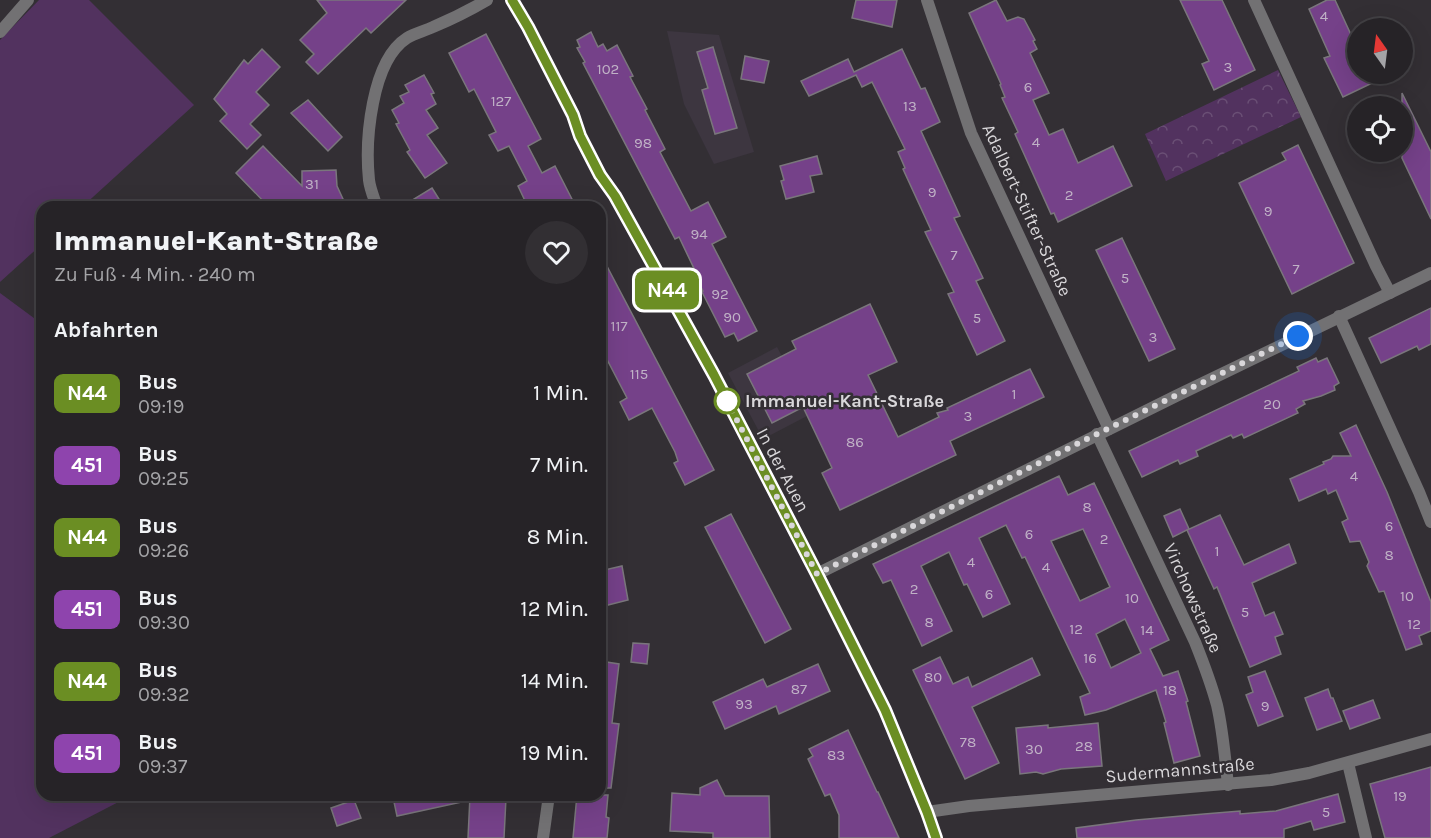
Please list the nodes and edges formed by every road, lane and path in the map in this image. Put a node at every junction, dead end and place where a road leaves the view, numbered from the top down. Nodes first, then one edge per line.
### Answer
1 (28, 0) edge
2 (487, 0) edge
3 (512, 0) edge
4 (927, 0) edge
5 (1254, 0) edge
6 (0, 32) edge
7 (375, 201) edge
8 (1431, 273) edge
9 (1390, 293) junction
10 (1339, 316) junction
11 (1103, 432) junction
12 (1431, 522) edge
13 (817, 574) junction
14 (1431, 739) edge
15 (1348, 763) junction
16 (1228, 785) junction
17 (548, 801) edge
18 (927, 812) junction
19 (543, 838) edge
20 (936, 838) edge
21 (1366, 838) edge

1 - 6 street
2 - 7 street
3 - 13 street, In der Auen
4 - 11 street, Adalbert-Stifter-Straße
5 - 9 street
8 - 9 street
9 - 10 street
10 - 11 street
10 - 12 street
11 - 13 street
11 - 16 street, Virchowstraße
13 - 18 street, In der Auen
14 - 15 street, Sudermannstraße
15 - 16 street, Sudermannstraße
15 - 21 street
16 - 18 street, Sudermannstraße
17 - 19 street
18 - 20 street, In der Auen

